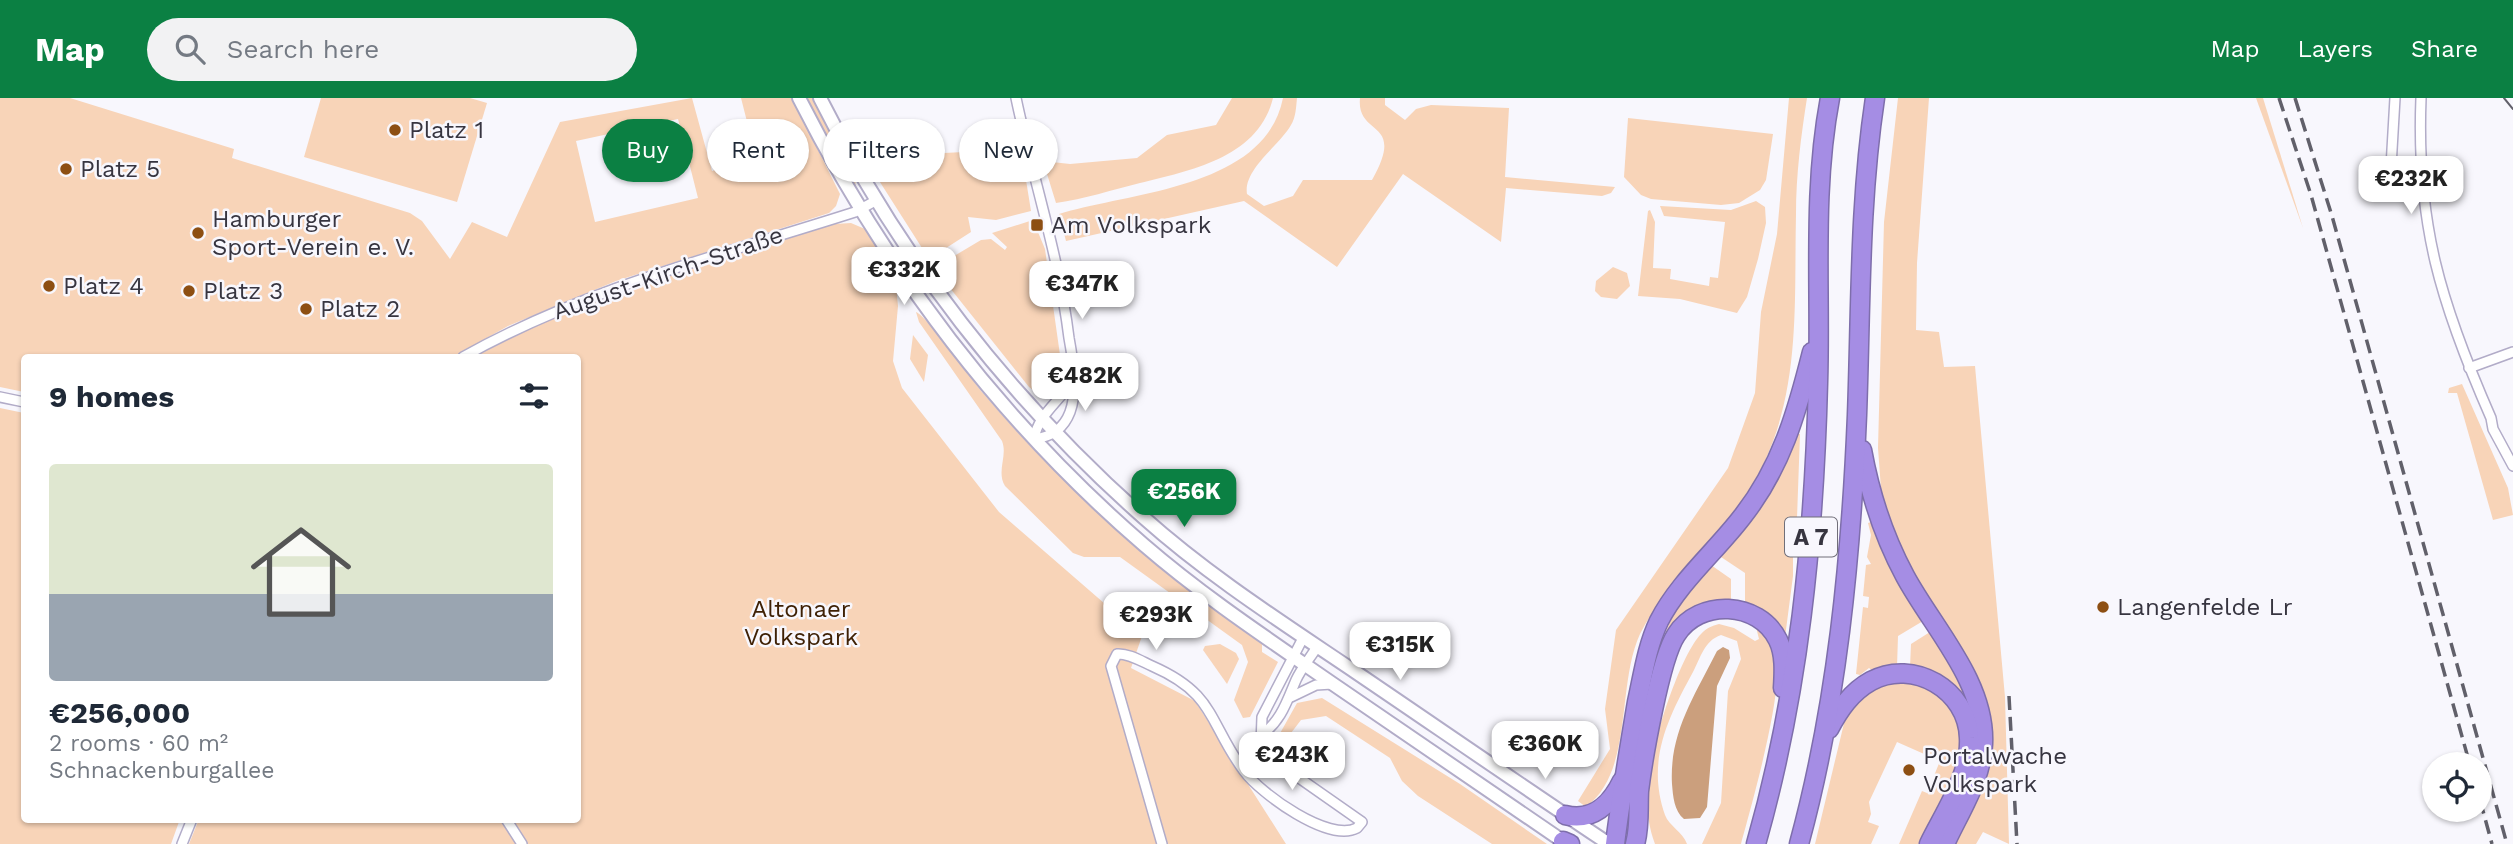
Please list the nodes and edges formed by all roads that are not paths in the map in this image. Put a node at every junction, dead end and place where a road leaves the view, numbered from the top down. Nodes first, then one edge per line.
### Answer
1 (799, 98) edge
2 (820, 98) edge
3 (1016, 98) edge
4 (1830, 98) edge
5 (1875, 98) edge
6 (2395, 98) edge
7 (2421, 98) edge
8 (2421, 181) junction
9 (877, 200) junction
10 (860, 210) junction
11 (1819, 325) junction
12 (2513, 352) edge
13 (468, 354) edge
14 (2469, 368) junction
15 (1073, 379) junction
16 (0, 397) edge
17 (21, 401) edge
18 (1857, 415) junction
19 (1041, 418) junction
20 (1055, 432) junction
21 (1034, 439) junction
22 (2513, 466) edge
23 (1303, 638) junction
24 (1317, 647) junction
25 (1293, 657) junction
26 (1305, 665) junction
27 (1334, 684) junction
28 (1291, 697) junction
29 (1260, 736) junction
30 (1821, 745) junction
31 (1781, 747) junction
32 (1623, 778) junction
33 (1639, 811) junction
34 (1565, 815) junction
35 (190, 823) edge
36 (509, 823) edge
37 (1567, 843) edge
38 (182, 844) edge
39 (522, 844) edge
40 (1161, 844) edge
41 (1609, 844) edge
42 (1615, 844) edge
43 (1635, 844) edge
44 (1651, 844) edge
45 (1756, 844) edge
46 (1799, 844) edge
47 (1929, 844) edge
48 (1945, 844) edge

1 - 10 main road
2 - 9 main road
3 - 15 street
4 - 11 highway, A 7
5 - 18 highway, A 7
6 - 8 street
7 - 8 street
8 - 14 street
9 - 10 street, August-Kirch-Straße
9 - 19 main road
10 - 13 street, August-Kirch-Straße
10 - 21 main road
11 - 31 highway, A 7
11 - 32 highway
12 - 14 street
14 - 22 street
15 - 19 street
15 - 20 street
16 - 17 street
18 - 30 highway, A 7
18 - 48 highway
19 - 20 main road
19 - 21 street
20 - 21 street
20 - 23 main road
21 - 25 main road
23 - 24 main road
23 - 25 street
24 - 26 street
24 - 34 main road
25 - 26 main road
25 - 29 street
26 - 27 main road
26 - 28 street
27 - 28 street
27 - 37 main road
28 - 29 street
29 - 40 street
30 - 46 highway, A 7
30 - 47 highway
31 - 33 highway
31 - 45 highway, A 7
32 - 34 highway
32 - 42 highway
33 - 43 highway
33 - 44 highway
34 - 41 main road
35 - 38 street
36 - 39 street

